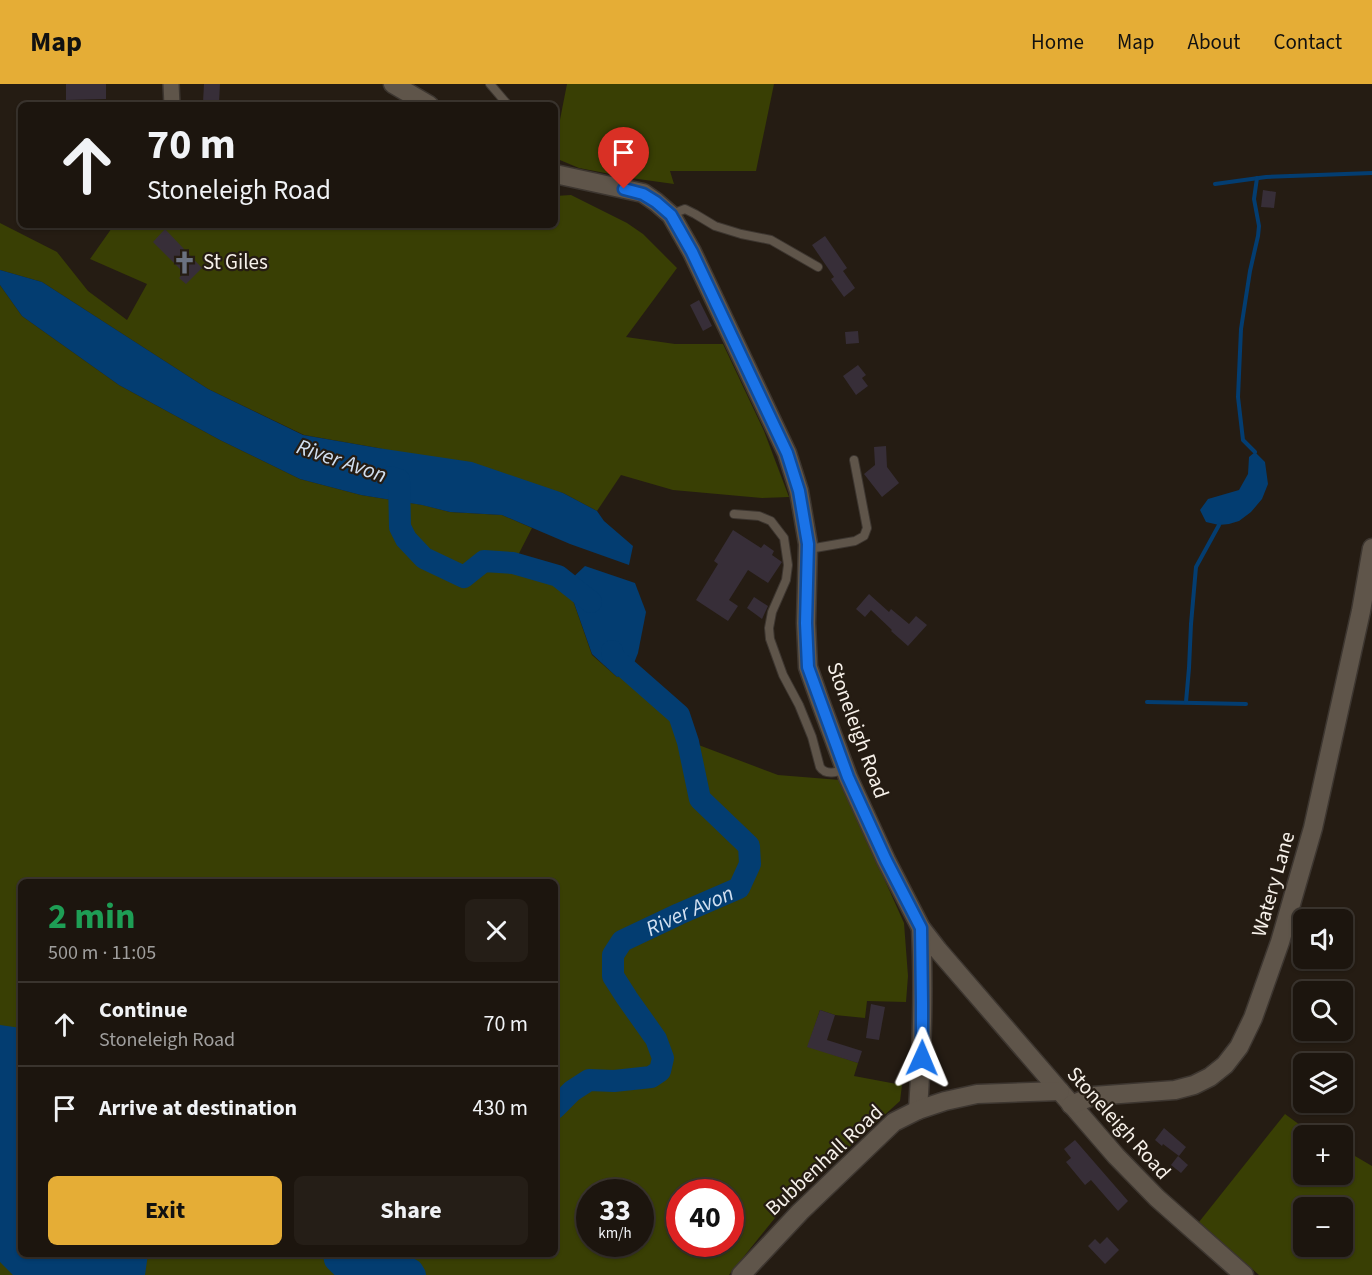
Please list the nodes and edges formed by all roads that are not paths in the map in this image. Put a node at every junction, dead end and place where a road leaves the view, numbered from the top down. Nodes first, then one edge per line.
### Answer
1 (171, 84) edge
2 (393, 84) edge
3 (490, 84) edge
4 (172, 102) edge
5 (424, 102) edge
6 (505, 102) edge
7 (558, 175) edge
8 (671, 215) junction
9 (818, 267) dead end
10 (854, 460) dead end
11 (734, 514) dead end
12 (1372, 548) edge
13 (808, 550) junction
14 (845, 769) junction
15 (921, 928) junction
16 (1065, 1098) junction
17 (918, 1110) junction
18 (741, 1275) edge
19 (1244, 1275) edge

1 - 4 street
2 - 5 street
3 - 6 lane
7 - 8 street, Stoneleigh Road
8 - 9 lane
8 - 13 street, Stoneleigh Road
10 - 13 lane
11 - 14 lane
12 - 16 street, Watery Lane
13 - 14 street, Stoneleigh Road
14 - 15 street, Stoneleigh Road
15 - 16 street, Stoneleigh Road
15 - 17 street, Bubbenhall Road
16 - 17 street, Bubbenhall Road
16 - 19 street, Stoneleigh Road
17 - 18 street, Bubbenhall Road

